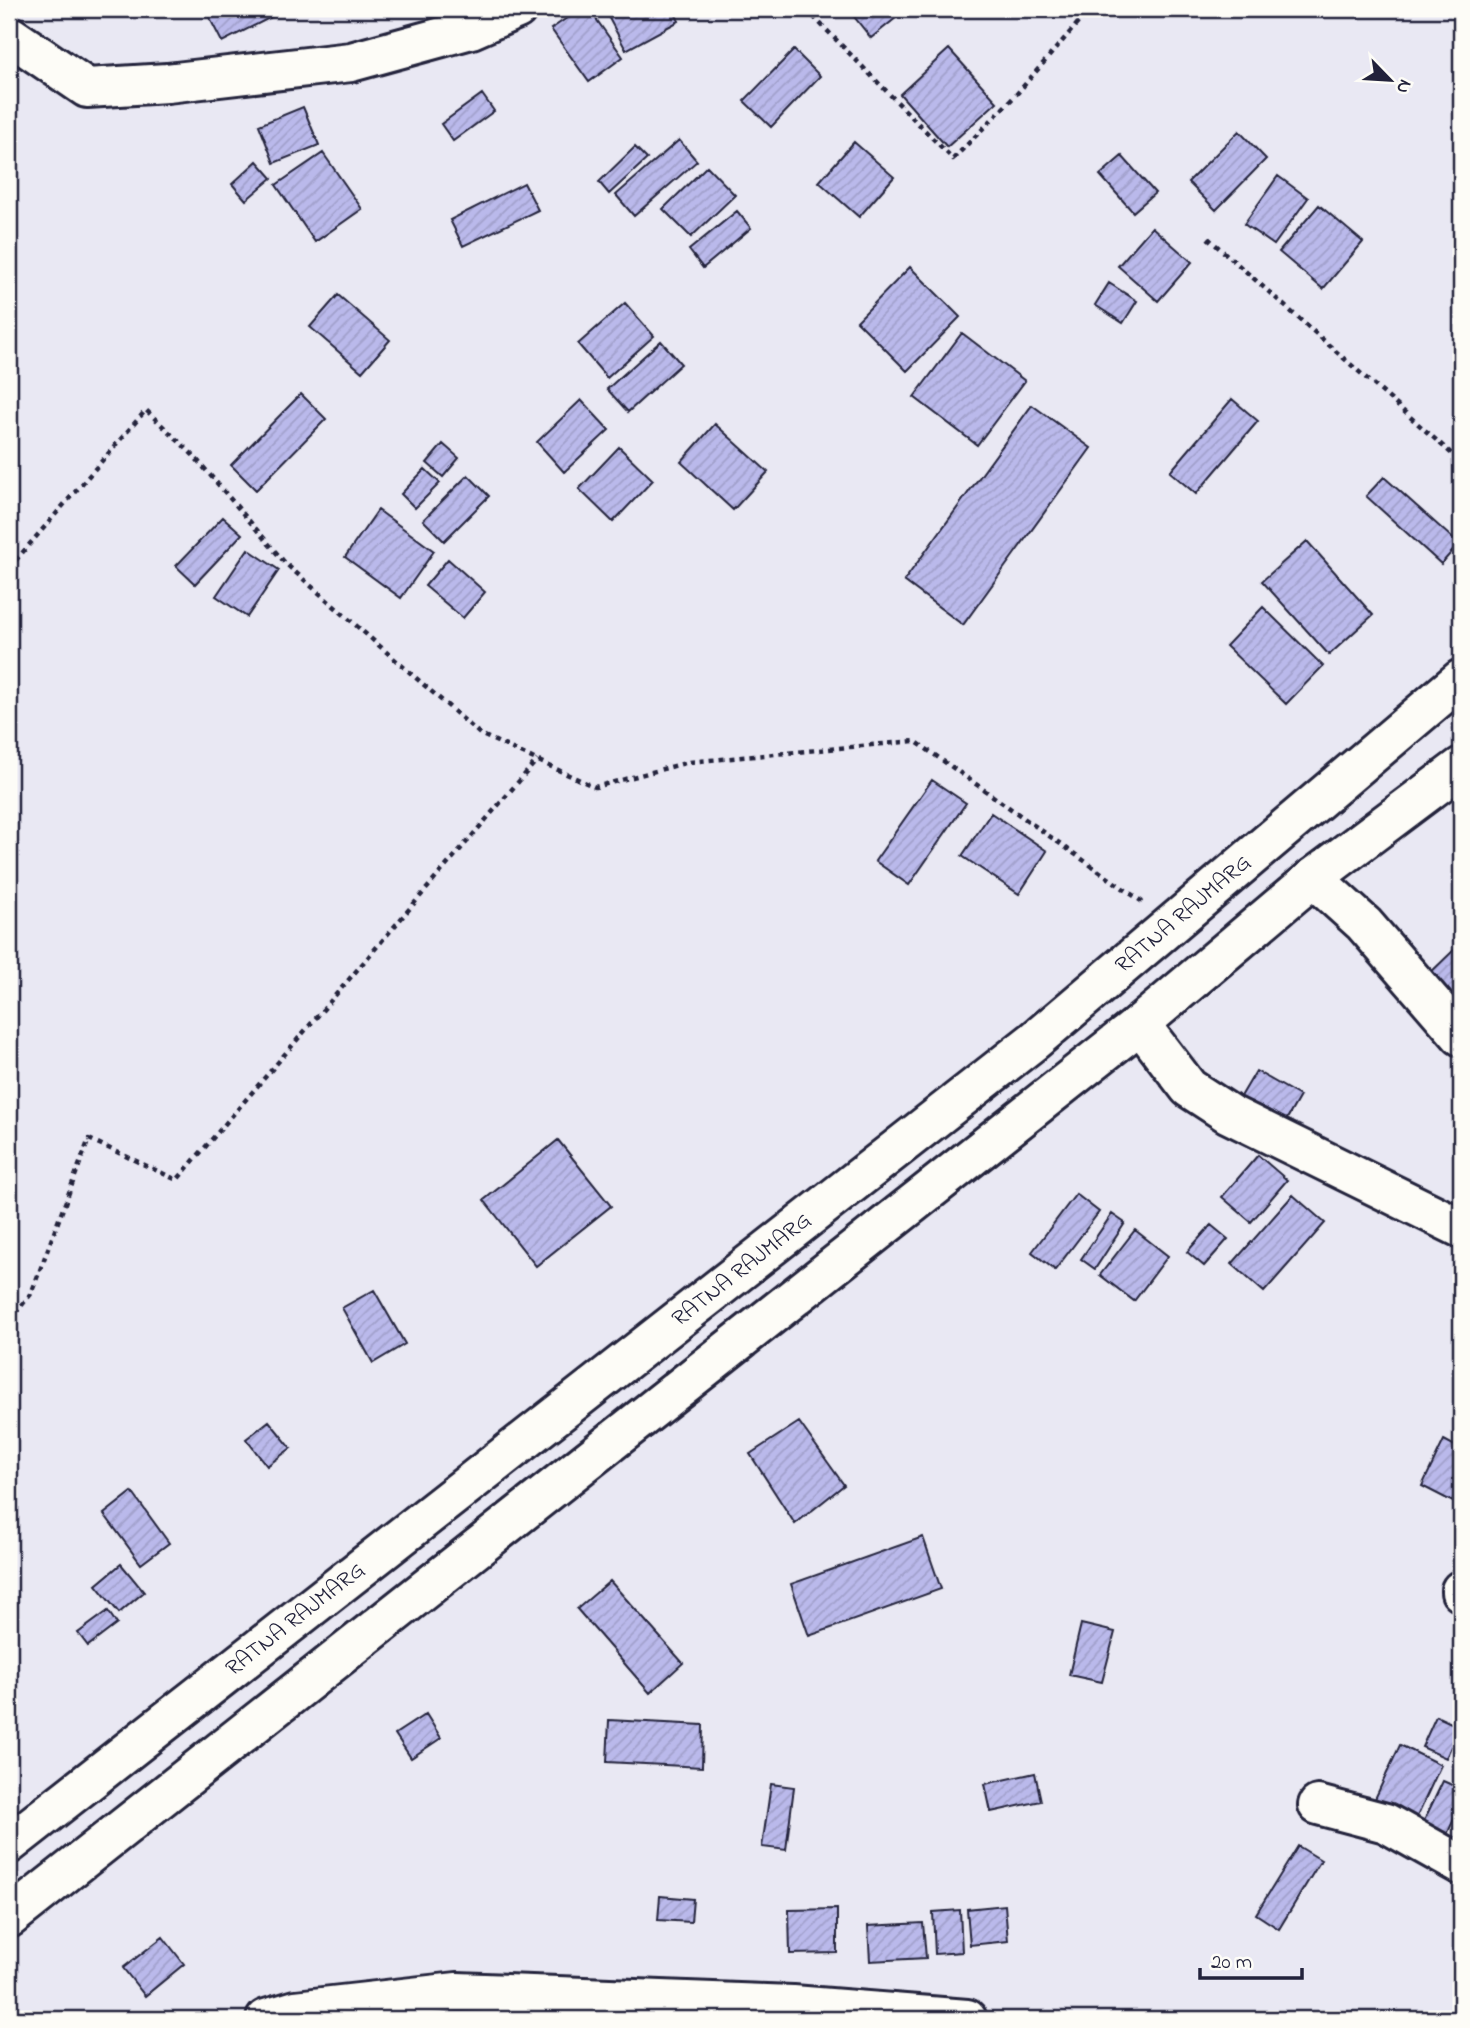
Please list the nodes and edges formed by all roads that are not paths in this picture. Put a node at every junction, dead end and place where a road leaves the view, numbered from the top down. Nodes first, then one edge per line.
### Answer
1 (517, 9) edge
2 (9, 34) edge
3 (1461, 680) edge
4 (1461, 767) edge
5 (1313, 878) junction
6 (1140, 1024) junction
7 (1461, 1037) edge
8 (1461, 1228) edge
9 (1318, 1805) dead end
10 (9, 1843) edge
11 (1461, 1865) edge
12 (9, 1918) edge
13 (267, 2019) edge
14 (967, 2019) edge

1 - 2 main road
3 - 10 main road, RATNA RAJMARG
4 - 5 main road
5 - 6 main road
5 - 7 main road
6 - 8 main road
6 - 12 main road
9 - 11 main road
13 - 14 main road

